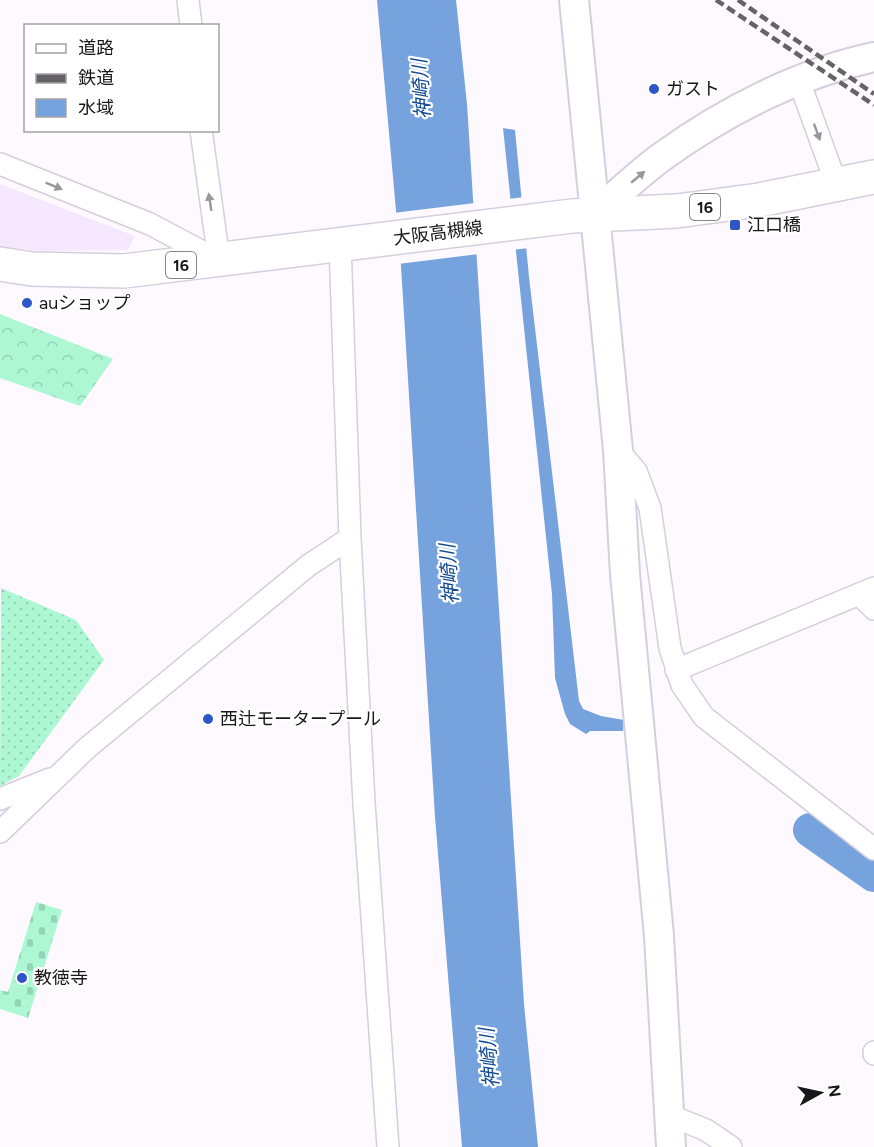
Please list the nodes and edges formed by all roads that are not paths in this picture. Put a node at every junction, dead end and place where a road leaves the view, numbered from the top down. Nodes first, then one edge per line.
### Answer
1 (188, 0) edge
2 (574, 0) edge
3 (191, 24) edge
4 (874, 57) edge
5 (799, 81) junction
6 (201, 132) edge
7 (0, 164) edge
8 (874, 177) edge
9 (836, 183) junction
10 (582, 216) junction
11 (350, 243) junction
12 (219, 260) junction
13 (0, 264) edge
14 (618, 450) junction
15 (350, 538) junction
16 (869, 597) edge
17 (676, 670) junction
18 (61, 774) junction
19 (0, 799) edge
20 (0, 832) edge
21 (874, 849) edge
22 (669, 1115) junction
23 (388, 1147) edge
24 (671, 1147) edge
25 (732, 1147) edge

1 - 3 street
2 - 10 street
4 - 5 street
5 -> 9 street
10 -> 5 street
12 -> 6 street
7 -> 12 street
8 - 9 main road, 大阪高槻線 / 16
9 - 10 main road, 大阪高槻線 / 16
10 - 11 main road, 大阪高槻線 / 16
10 - 14 street
11 - 12 main road, 大阪高槻線 / 16
11 - 15 street
12 - 13 main road, 大阪高槻線 / 16
14 - 17 street
14 - 22 street
15 - 18 street
15 - 23 street
16 - 17 street
17 - 21 street
18 - 19 street
18 - 20 street
22 - 24 street
22 - 25 street

